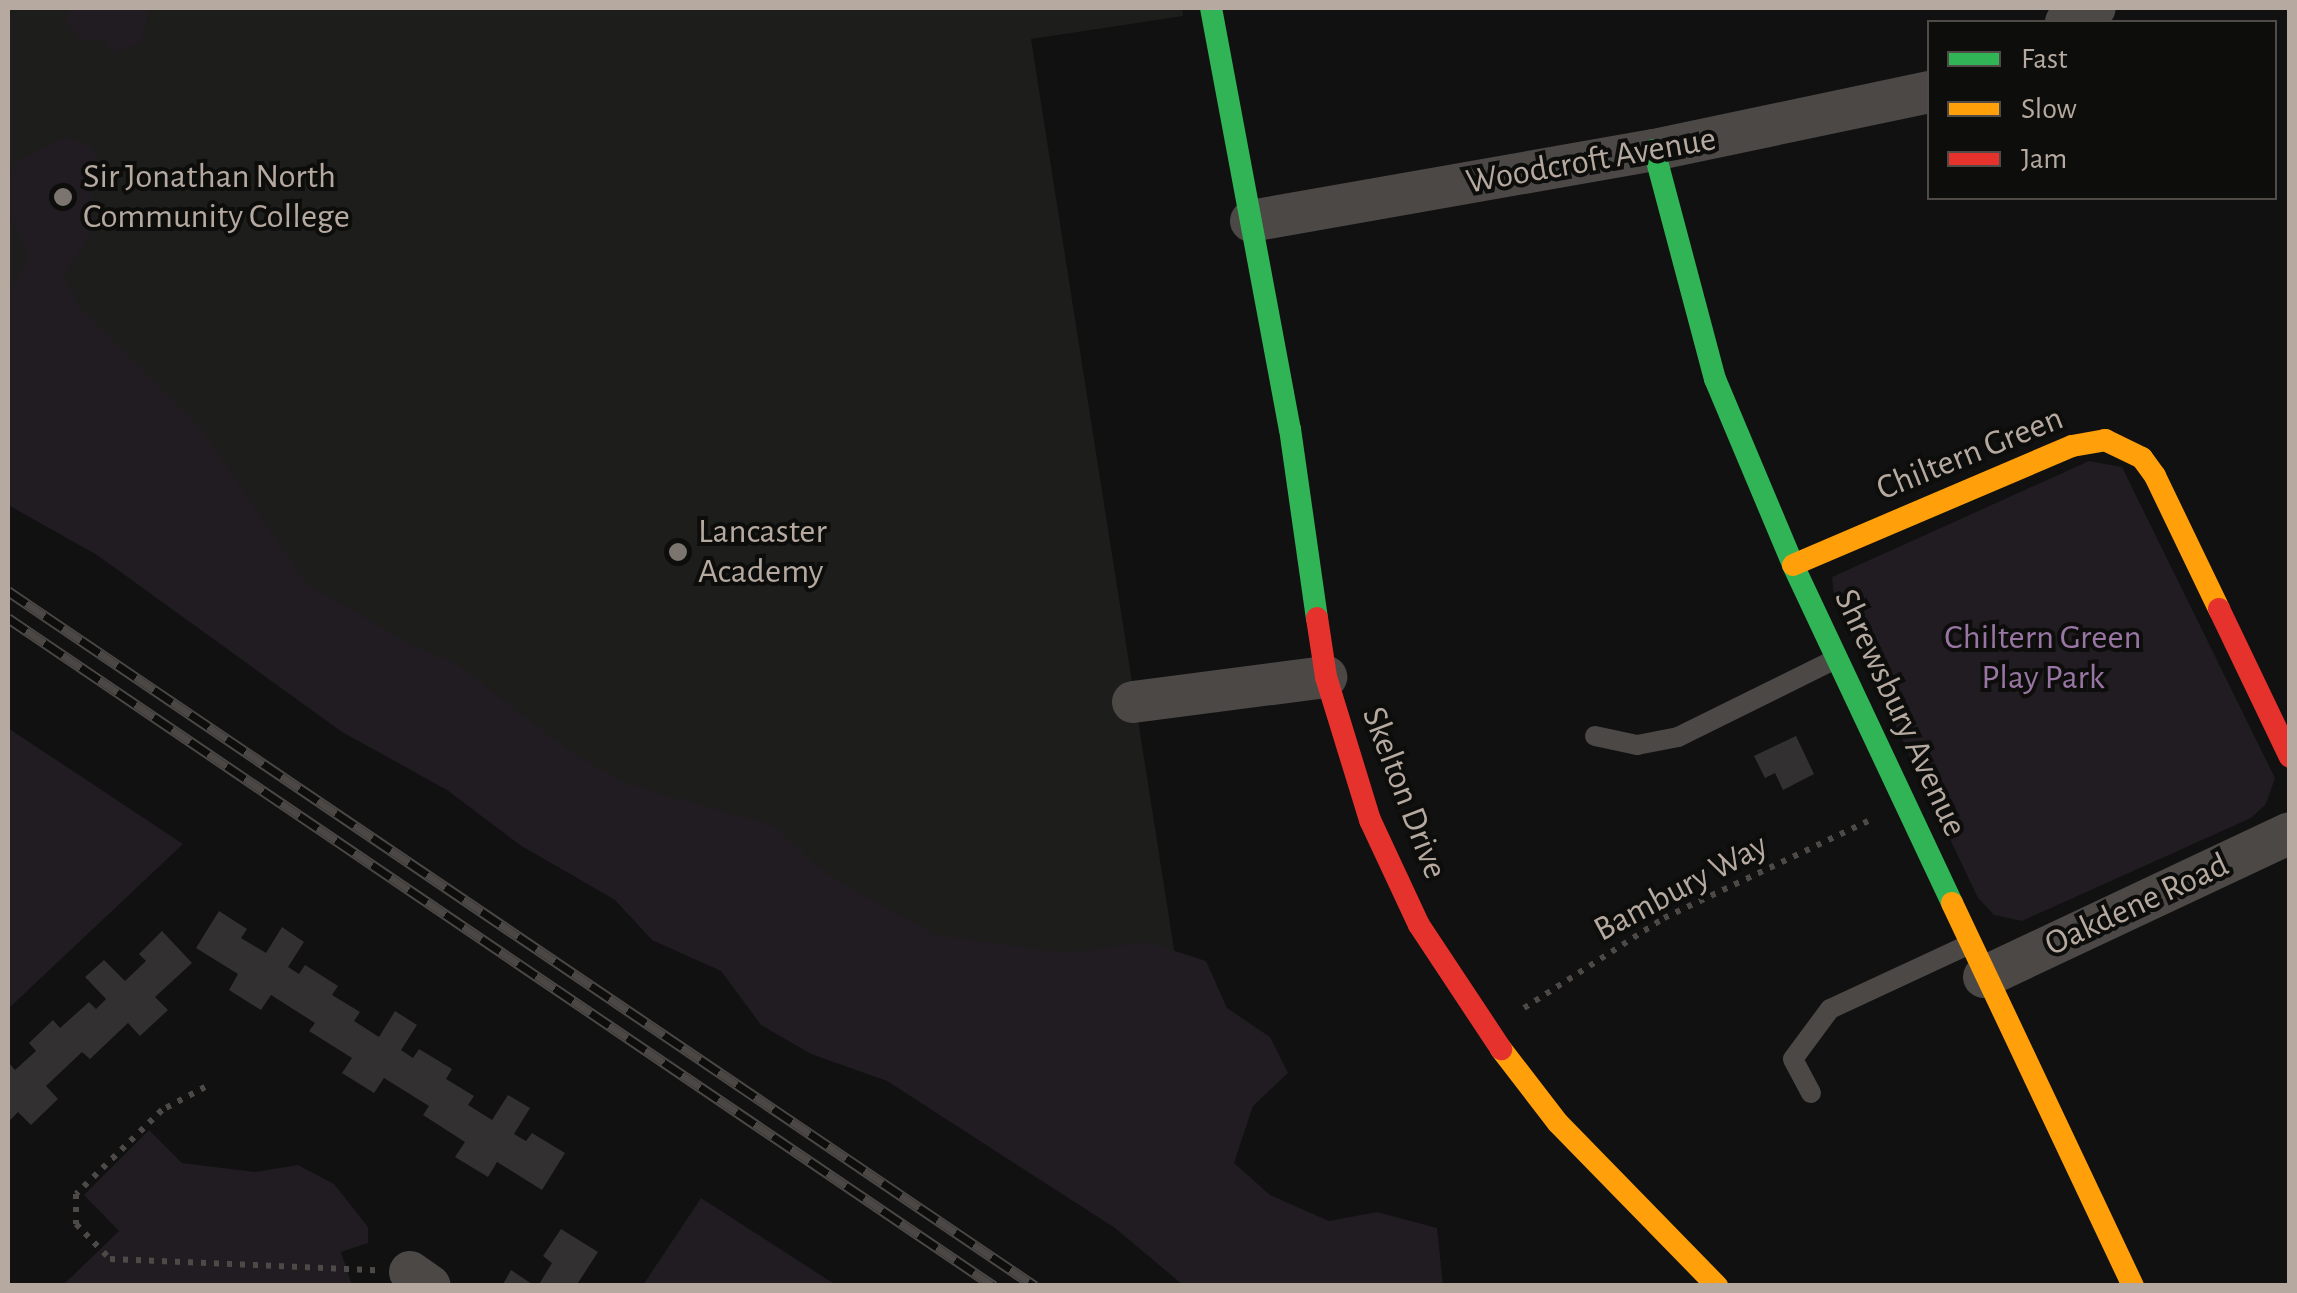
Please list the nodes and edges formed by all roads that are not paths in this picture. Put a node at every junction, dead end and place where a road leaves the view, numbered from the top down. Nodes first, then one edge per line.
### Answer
1 (2095, 8) edge
2 (1212, 13) edge
3 (2070, 20) edge
4 (1927, 93) edge
5 (1654, 150) junction
6 (1250, 222) junction
7 (1792, 565) junction
8 (1836, 659) junction
9 (1326, 677) junction
10 (1134, 702) dead end
11 (1595, 736) dead end
12 (2290, 757) edge
13 (2290, 833) edge
14 (1976, 961) junction
15 (1811, 1094) dead end
16 (1717, 1286) edge
17 (2133, 1286) edge

1 - 3 street
2 - 6 street, Skelton Drive
4 - 5 street, Woodcroft Avenue
5 - 6 street, Woodcroft Avenue
5 - 7 street, Shrewsbury Avenue
6 - 9 street, Skelton Drive
7 - 8 street, Shrewsbury Avenue
7 - 12 street, Chiltern Green
8 - 11 lane
8 - 14 street, Shrewsbury Avenue
9 - 10 street
9 - 16 street, Skelton Drive
13 - 14 street, Oakdene Road
14 - 15 lane
14 - 17 street, Shrewsbury Avenue

